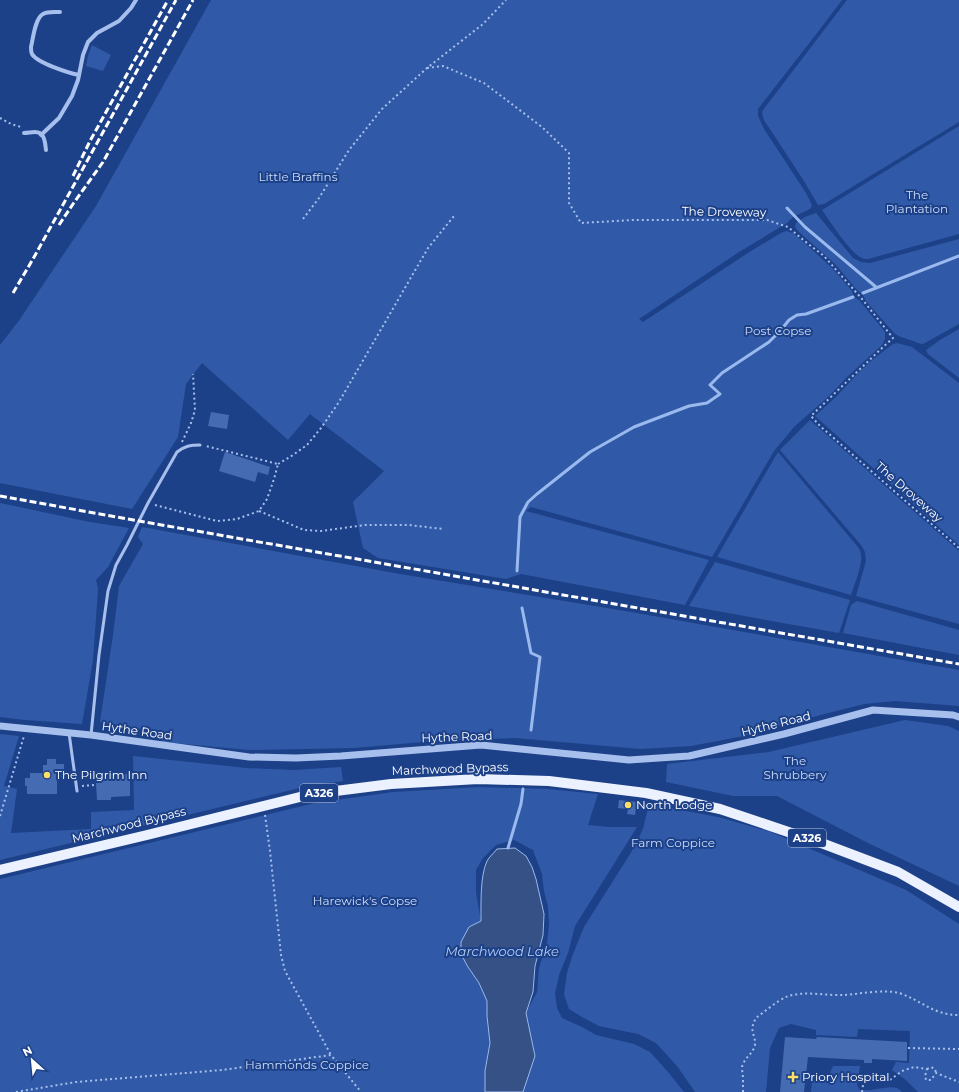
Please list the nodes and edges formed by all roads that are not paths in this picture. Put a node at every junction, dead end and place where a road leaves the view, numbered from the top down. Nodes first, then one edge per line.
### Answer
1 (136, 0) edge
2 (60, 12) dead end
3 (79, 75) junction
4 (26, 133) road end
5 (41, 134) junction
6 (46, 150) dead end
7 (200, 445) road end
8 (959, 717) edge
9 (0, 726) edge
10 (69, 734) junction
11 (92, 736) junction
12 (77, 791) dead end
13 (0, 870) edge
14 (959, 907) edge

1 - 3 street
2 - 3 street
3 - 5 street
4 - 5 street
5 - 6 street
7 - 11 lane
8 - 11 street, Hythe Road
9 - 10 street, Hythe Road
10 - 11 street, Hythe Road
10 - 12 lane
13 - 14 main road, Marchwood Bypass / A326

